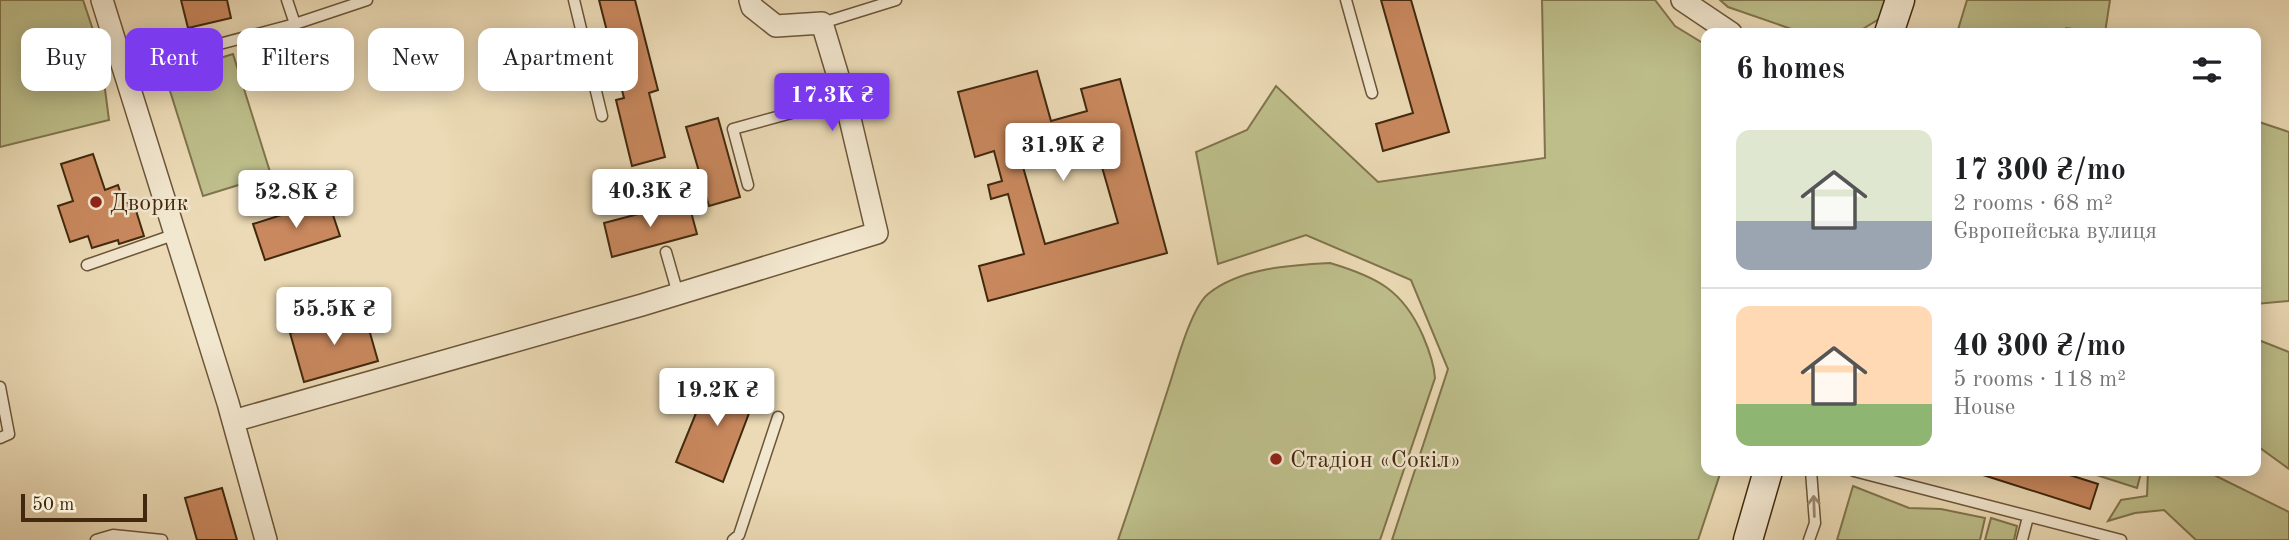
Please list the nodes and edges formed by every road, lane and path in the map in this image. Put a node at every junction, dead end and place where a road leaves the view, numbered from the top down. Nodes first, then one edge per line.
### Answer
1 (102, 0) edge
2 (287, 0) edge
3 (367, 0) edge
4 (573, 0) edge
5 (750, 0) edge
6 (896, 0) edge
7 (1346, 0) edge
8 (1682, 0) edge
9 (1900, 0) edge
10 (822, 23) junction
11 (295, 24) junction
12 (1724, 28) edge
13 (1891, 28) edge
14 (223, 43) edge
15 (125, 68) edge
16 (132, 91) edge
17 (1372, 93) dead end
18 (848, 106) junction
19 (602, 116) dead end
20 (748, 184) dead end
21 (176, 234) junction
22 (666, 251) dead end
23 (87, 265) dead end
24 (678, 294) junction
25 (0, 387) edge
26 (778, 417) dead end
27 (233, 421) junction
28 (0, 438) edge
29 (1767, 476) edge
30 (1811, 476) edge
31 (1873, 476) edge
32 (2028, 517) junction
33 (2075, 534) edge
34 (96, 540) edge
35 (162, 540) edge
36 (266, 540) edge
37 (733, 540) edge
38 (1748, 540) edge
39 (1810, 540) edge
40 (2022, 540) edge
41 (2121, 540) edge

1 - 15 street
2 - 11 lane
3 - 11 lane
4 - 19 lane
5 - 10 street
6 - 10 lane
7 - 17 lane
8 - 12 street
9 - 13 main road
10 - 18 street
11 - 14 lane
16 - 21 street
18 - 20 lane
18 - 24 street
21 - 23 lane
21 - 27 street
22 - 24 lane
24 - 27 street
25 - 28 lane
26 - 37 lane
27 - 36 street
29 - 38 main road
39 -> 30 lane
31 - 32 lane
32 - 33 lane
32 - 40 lane
33 - 41 lane
34 - 35 lane

